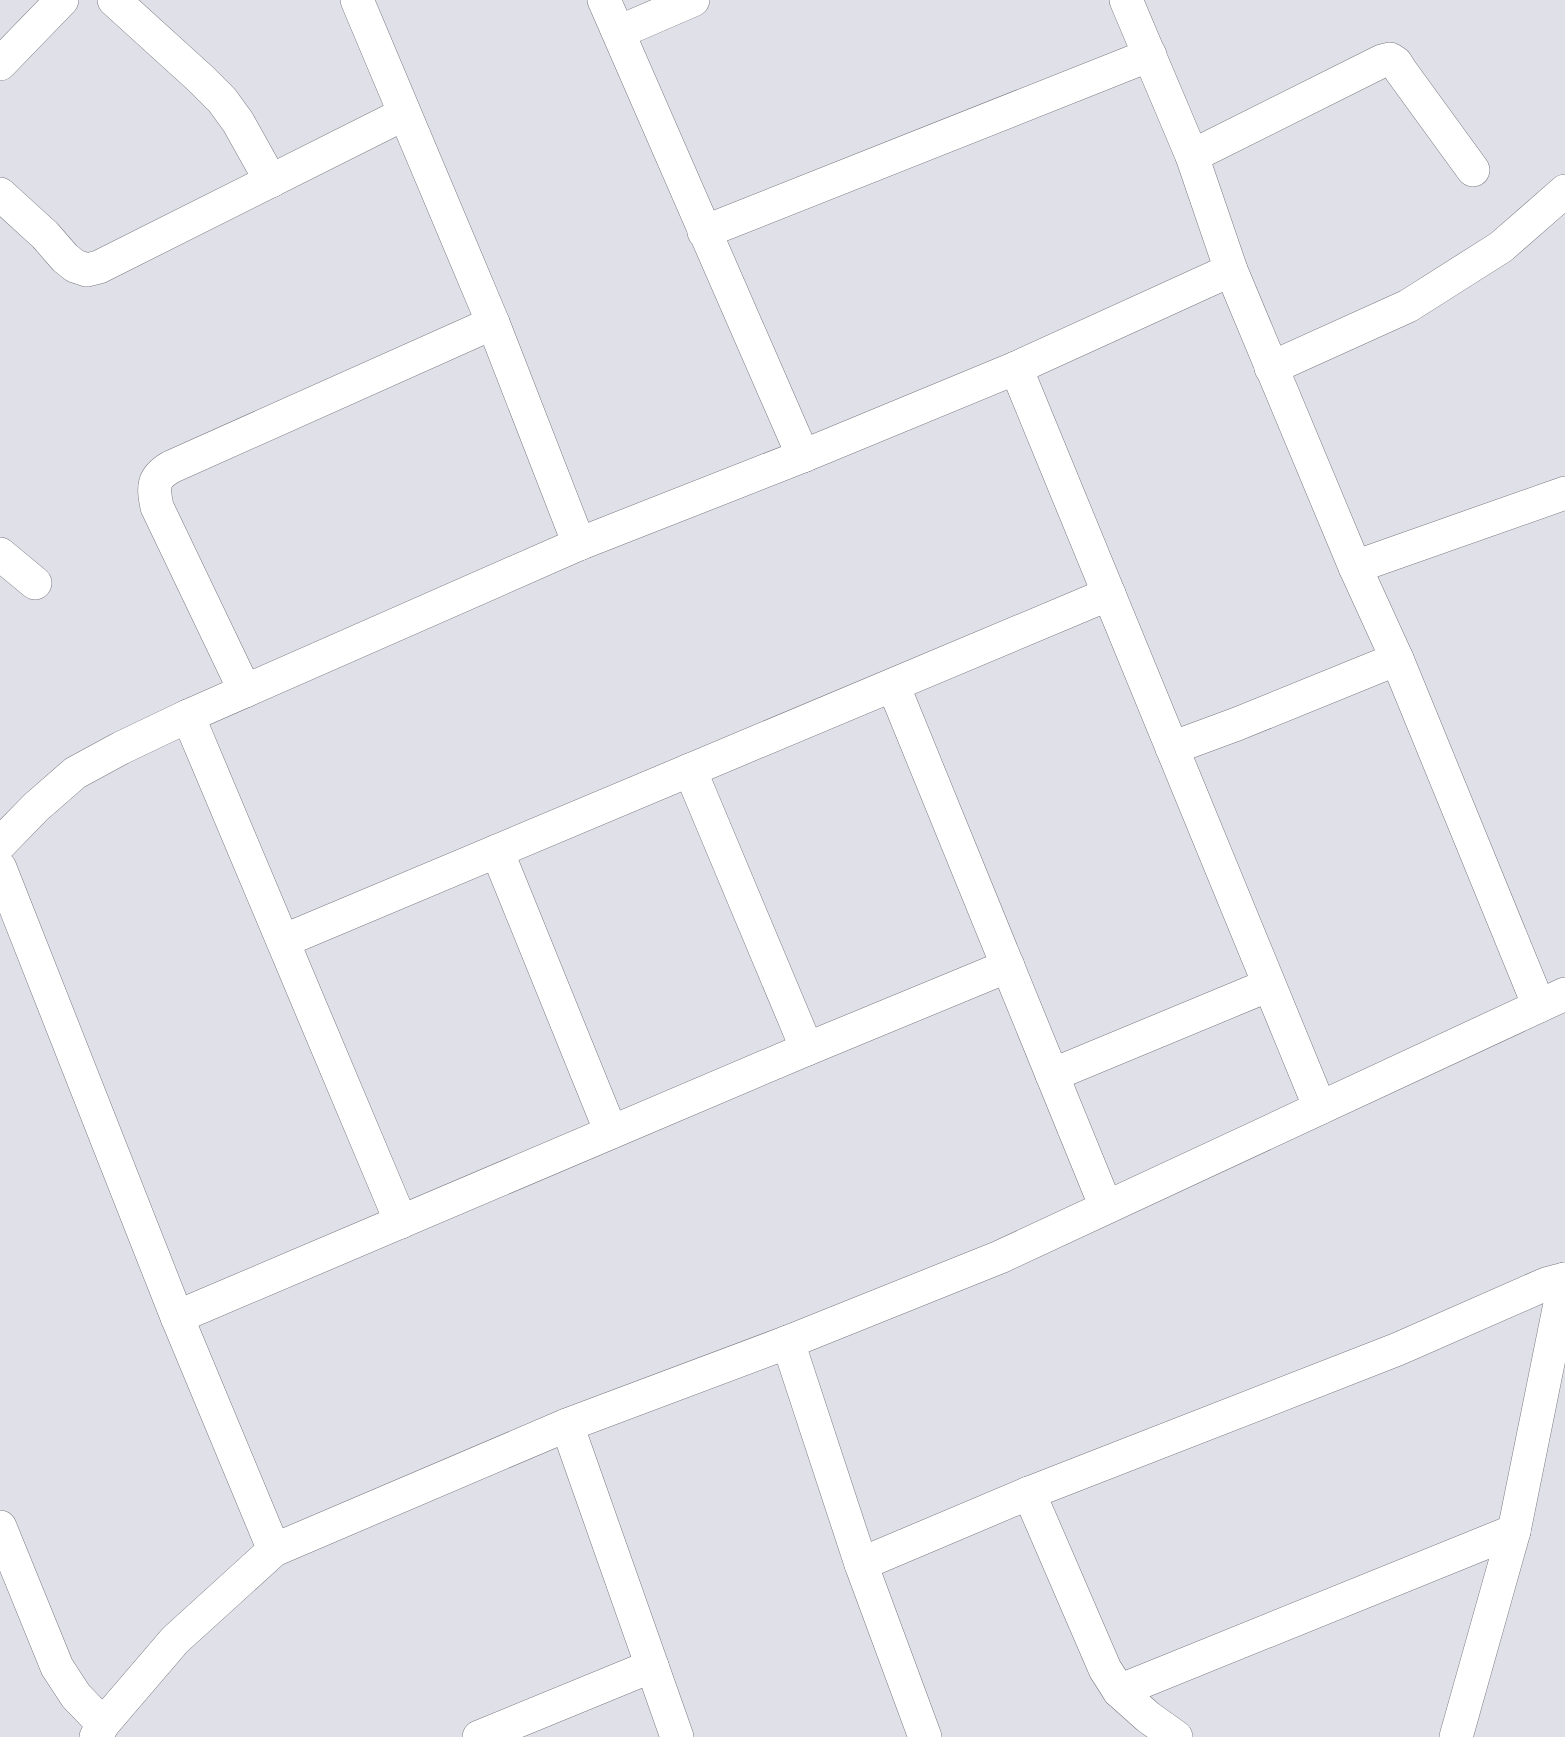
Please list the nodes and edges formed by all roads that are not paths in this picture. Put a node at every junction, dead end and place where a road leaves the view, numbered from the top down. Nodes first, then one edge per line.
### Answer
1 (62, 0) edge
2 (114, 0) edge
3 (357, 0) edge
4 (604, 0) edge
5 (693, 0) edge
6 (1126, 0) edge
7 (619, 32) junction
8 (1150, 56) junction
9 (0, 64) edge
10 (404, 114) junction
11 (1192, 156) junction
12 (1473, 170) dead end
13 (271, 181) junction
14 (1565, 191) edge
15 (0, 194) edge
16 (704, 232) junction
17 (1231, 270) junction
18 (493, 323) junction
19 (1016, 368) junction
20 (1271, 368) junction
21 (803, 456) junction
22 (1565, 493) edge
23 (579, 544) junction
24 (0, 554) edge
25 (1355, 567) junction
26 (35, 583) dead end
27 (1109, 594) junction
28 (1397, 659) junction
29 (893, 685) junction
30 (245, 691) junction
31 (188, 716) junction
32 (1172, 748) junction
33 (690, 770) junction
34 (0, 844) edge
35 (497, 851) junction
36 (4, 885) edge
37 (283, 941) junction
38 (1008, 966) junction
39 (1269, 985) junction
40 (1552, 1000) edge
41 (807, 1049) junction
42 (1052, 1075) junction
43 (1320, 1108) junction
44 (611, 1132) junction
45 (1106, 1208) junction
46 (401, 1222) junction
47 (1565, 1279) edge
48 (177, 1317) junction
49 (788, 1342) junction
50 (567, 1425) junction
51 (1029, 1493) junction
52 (0, 1527) edge
53 (1514, 1531) junction
54 (274, 1550) junction
55 (861, 1564) junction
56 (652, 1666) junction
57 (1119, 1690) junction
58 (99, 1731) edge
59 (479, 1737) edge
60 (677, 1737) edge
61 (925, 1737) edge
62 (1176, 1737) edge
63 (1456, 1737) edge

1 - 9 street
2 - 13 street
3 - 10 street
4 - 7 street
5 - 7 street
6 - 8 street
7 - 16 street
8 - 11 street
8 - 16 street
10 - 13 street
10 - 18 street
11 - 12 street
11 - 17 street
13 - 15 street
14 - 20 street
16 - 21 street
17 - 19 street
17 - 20 street
18 - 23 street
18 - 30 street
19 - 21 street
19 - 27 street
20 - 25 street
21 - 23 street
22 - 25 street
23 - 30 street
24 - 26 street
25 - 28 street
27 - 29 street
27 - 32 street
28 - 32 street
28 - 40 street
29 - 33 street
29 - 38 street
30 - 31 street
31 - 34 street
31 - 37 street
32 - 39 street
33 - 35 street
33 - 41 street
35 - 37 street
35 - 44 street
36 - 48 street
37 - 46 street
38 - 41 street
38 - 42 street
39 - 42 street
39 - 43 street
40 - 43 street
41 - 44 street
42 - 45 street
43 - 45 street
44 - 46 street
45 - 49 street
46 - 48 street
47 - 51 street
47 - 53 street
48 - 54 street
49 - 50 street
49 - 55 street
50 - 54 street
50 - 56 street
51 - 55 street
51 - 57 street
52 - 58 street
53 - 57 street
53 - 63 street
54 - 58 street
55 - 61 street
56 - 59 street
56 - 60 street
57 - 62 street

